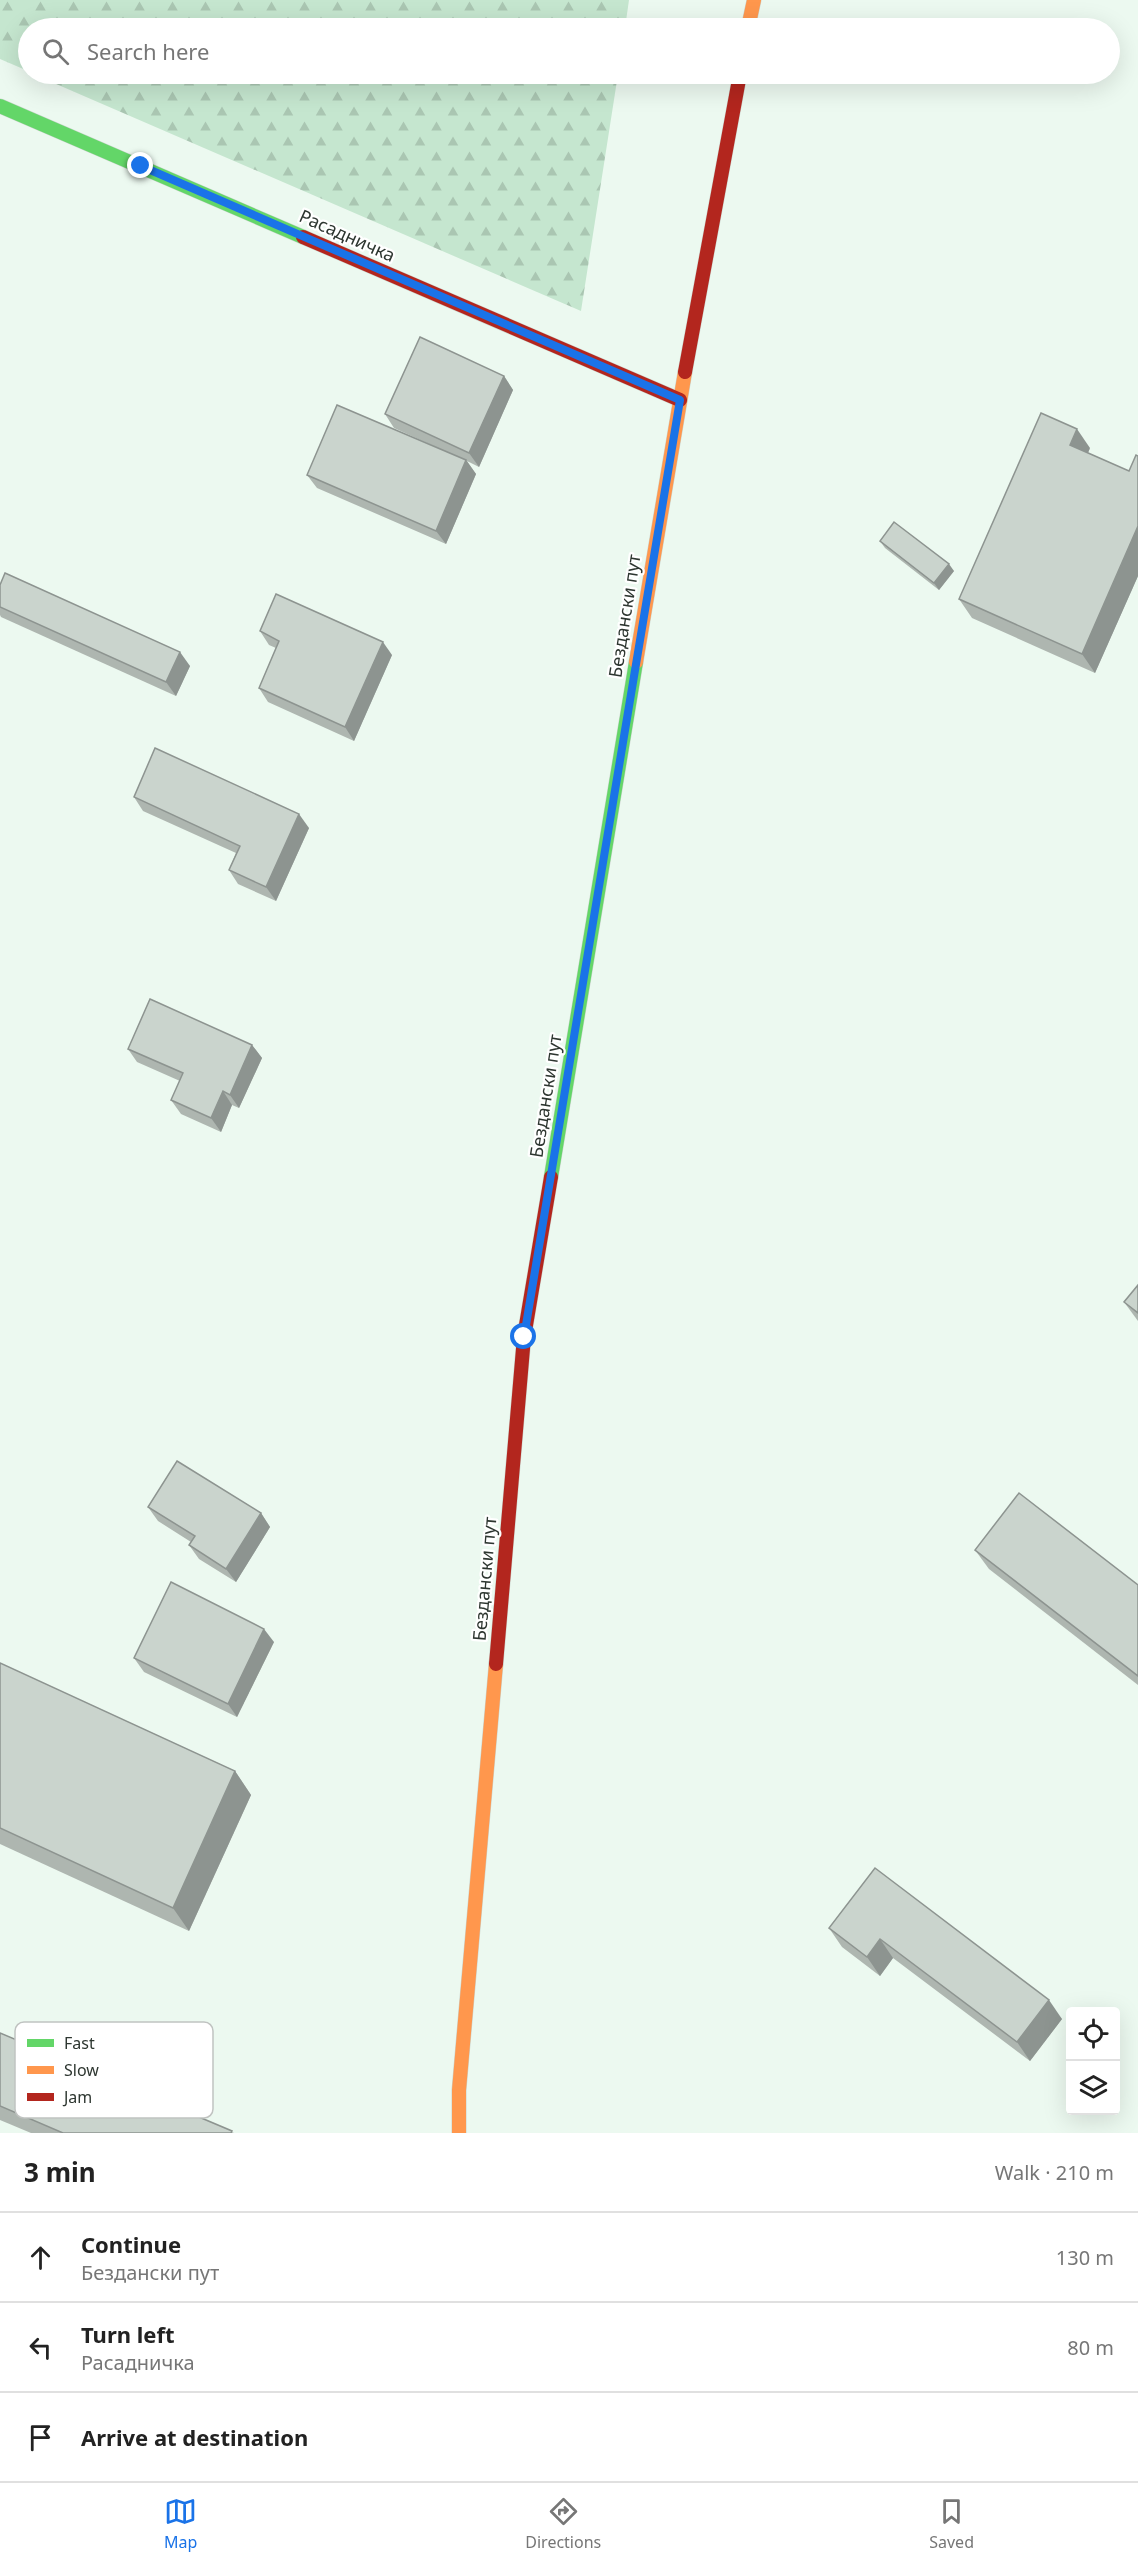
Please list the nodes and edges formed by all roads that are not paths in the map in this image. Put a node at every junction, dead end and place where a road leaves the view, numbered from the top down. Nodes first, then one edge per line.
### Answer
1 (754, 0) edge
2 (750, 18) edge
3 (738, 84) edge
4 (0, 106) edge
5 (680, 400) junction
6 (459, 2133) edge

1 - 2 main road
3 - 5 main road, Бездански пут
4 - 5 main road, Расадничка
5 - 6 main road, Бездански пут

